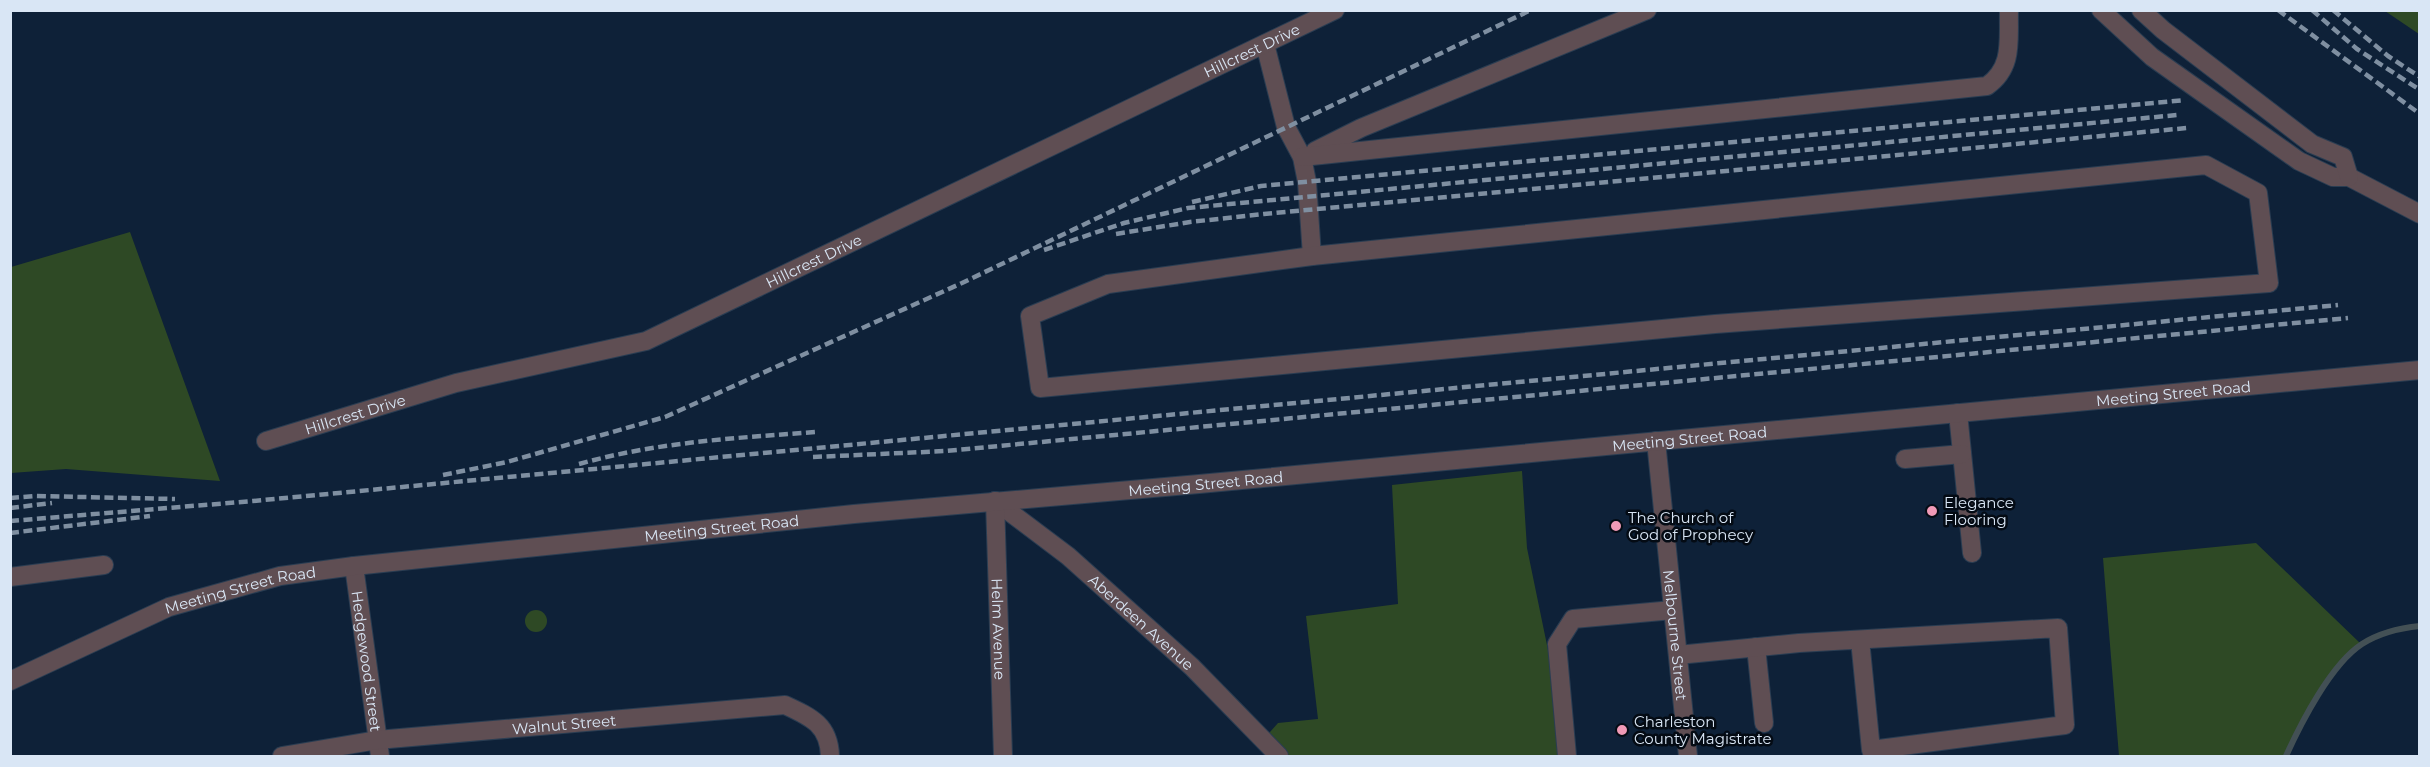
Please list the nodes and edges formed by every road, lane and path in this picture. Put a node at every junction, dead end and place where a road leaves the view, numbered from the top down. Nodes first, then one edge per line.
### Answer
1 (1335, 10) edge
2 (1647, 10) edge
3 (2009, 10) edge
4 (2101, 10) edge
5 (2141, 10) edge
6 (1265, 44) junction
7 (1302, 157) junction
8 (2349, 177) junction
9 (2420, 214) edge
10 (1312, 256) junction
11 (2420, 370) edge
12 (1958, 413) junction
13 (266, 441) dead end
14 (1656, 441) junction
15 (1962, 454) junction
16 (1905, 459) dead end
17 (995, 501) junction
18 (1972, 553) dead end
19 (104, 565) dead end
20 (354, 566) junction
21 (10, 577) edge
22 (1673, 610) junction
23 (1860, 640) junction
24 (1756, 647) junction
25 (1678, 655) junction
26 (10, 681) edge
27 (1764, 723) dead end
28 (378, 748) edge
29 (830, 749) edge
30 (282, 756) edge
31 (1003, 756) edge
32 (1279, 756) edge
33 (1567, 756) edge
34 (1688, 756) edge

1 - 6 street, Hillcrest Drive
2 - 7 street
3 - 7 street
4 - 8 street
5 - 8 street
6 - 7 street
6 - 13 street, Hillcrest Drive
7 - 10 street
8 - 9 street
10 - 10 street
11 - 12 street, Meeting Street Road
12 - 14 street, Meeting Street Road
12 - 15 street
14 - 17 street, Meeting Street Road
14 - 22 street, Melbourne Street
15 - 16 street
15 - 18 street
17 - 20 street, Meeting Street Road
17 - 31 street, Helm Avenue
17 - 32 street, Aberdeen Avenue
19 - 21 street
20 - 26 street, Meeting Street Road
20 - 28 street, Hedgewood Street
22 - 25 street, Melbourne Street
22 - 33 street
23 - 23 street
23 - 24 street
24 - 25 street
24 - 27 street
25 - 34 street, Melbourne Street
28 - 29 street, Walnut Street
28 - 30 street, Walnut Street

